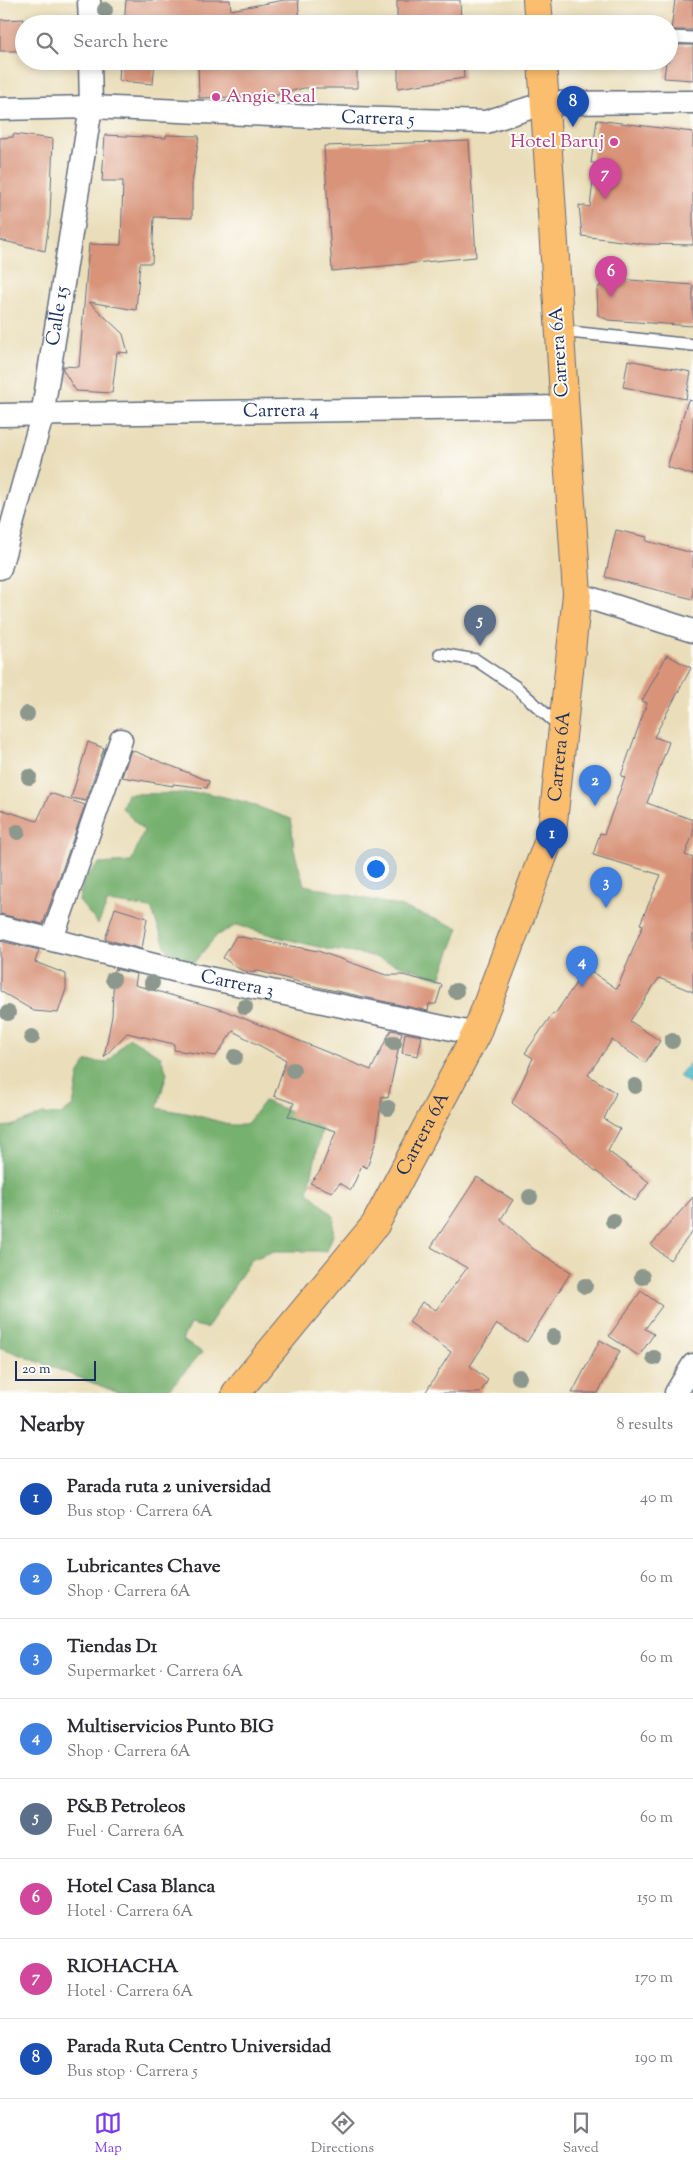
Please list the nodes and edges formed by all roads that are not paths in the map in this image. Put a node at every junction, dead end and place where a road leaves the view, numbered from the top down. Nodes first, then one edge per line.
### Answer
1 (89, 0) edge
2 (537, 0) edge
3 (90, 15) edge
4 (538, 15) edge
5 (678, 37) edge
6 (693, 38) edge
7 (90, 70) edge
8 (542, 70) edge
9 (693, 102) edge
10 (544, 103) junction
11 (92, 107) junction
12 (0, 109) edge
13 (558, 331) junction
14 (693, 344) edge
15 (564, 407) junction
16 (0, 415) edge
17 (42, 416) junction
18 (0, 568) edge
19 (577, 594) junction
20 (693, 631) edge
21 (440, 654) dead end
22 (562, 730) junction
23 (121, 740) dead end
24 (0, 927) edge
25 (52, 939) junction
26 (476, 1034) junction
27 (693, 1366) edge
28 (236, 1393) edge
29 (676, 1393) edge

1 - 3 street
2 - 4 highway
5 - 6 lane
7 - 11 street, Calle 15
8 - 10 highway, Carrera 6A
9 - 10 street, Carrera 5
10 - 11 street, Carrera 5
10 - 13 highway, Carrera 6A
11 - 12 street, Carrera 5
11 - 17 street, Calle 15
13 - 14 lane
13 - 15 highway, Carrera 6A
15 - 17 street, Carrera 4
15 - 19 highway, Carrera 6A
16 - 17 street, Carrera 4
17 - 18 street, Calle 15
19 - 20 street
19 - 22 highway, Carrera 6A
21 - 22 lane
22 - 26 highway, Carrera 6A
23 - 25 street
24 - 25 street, Carrera 3
25 - 26 street, Carrera 3
26 - 28 highway, Carrera 6A
27 - 29 street

